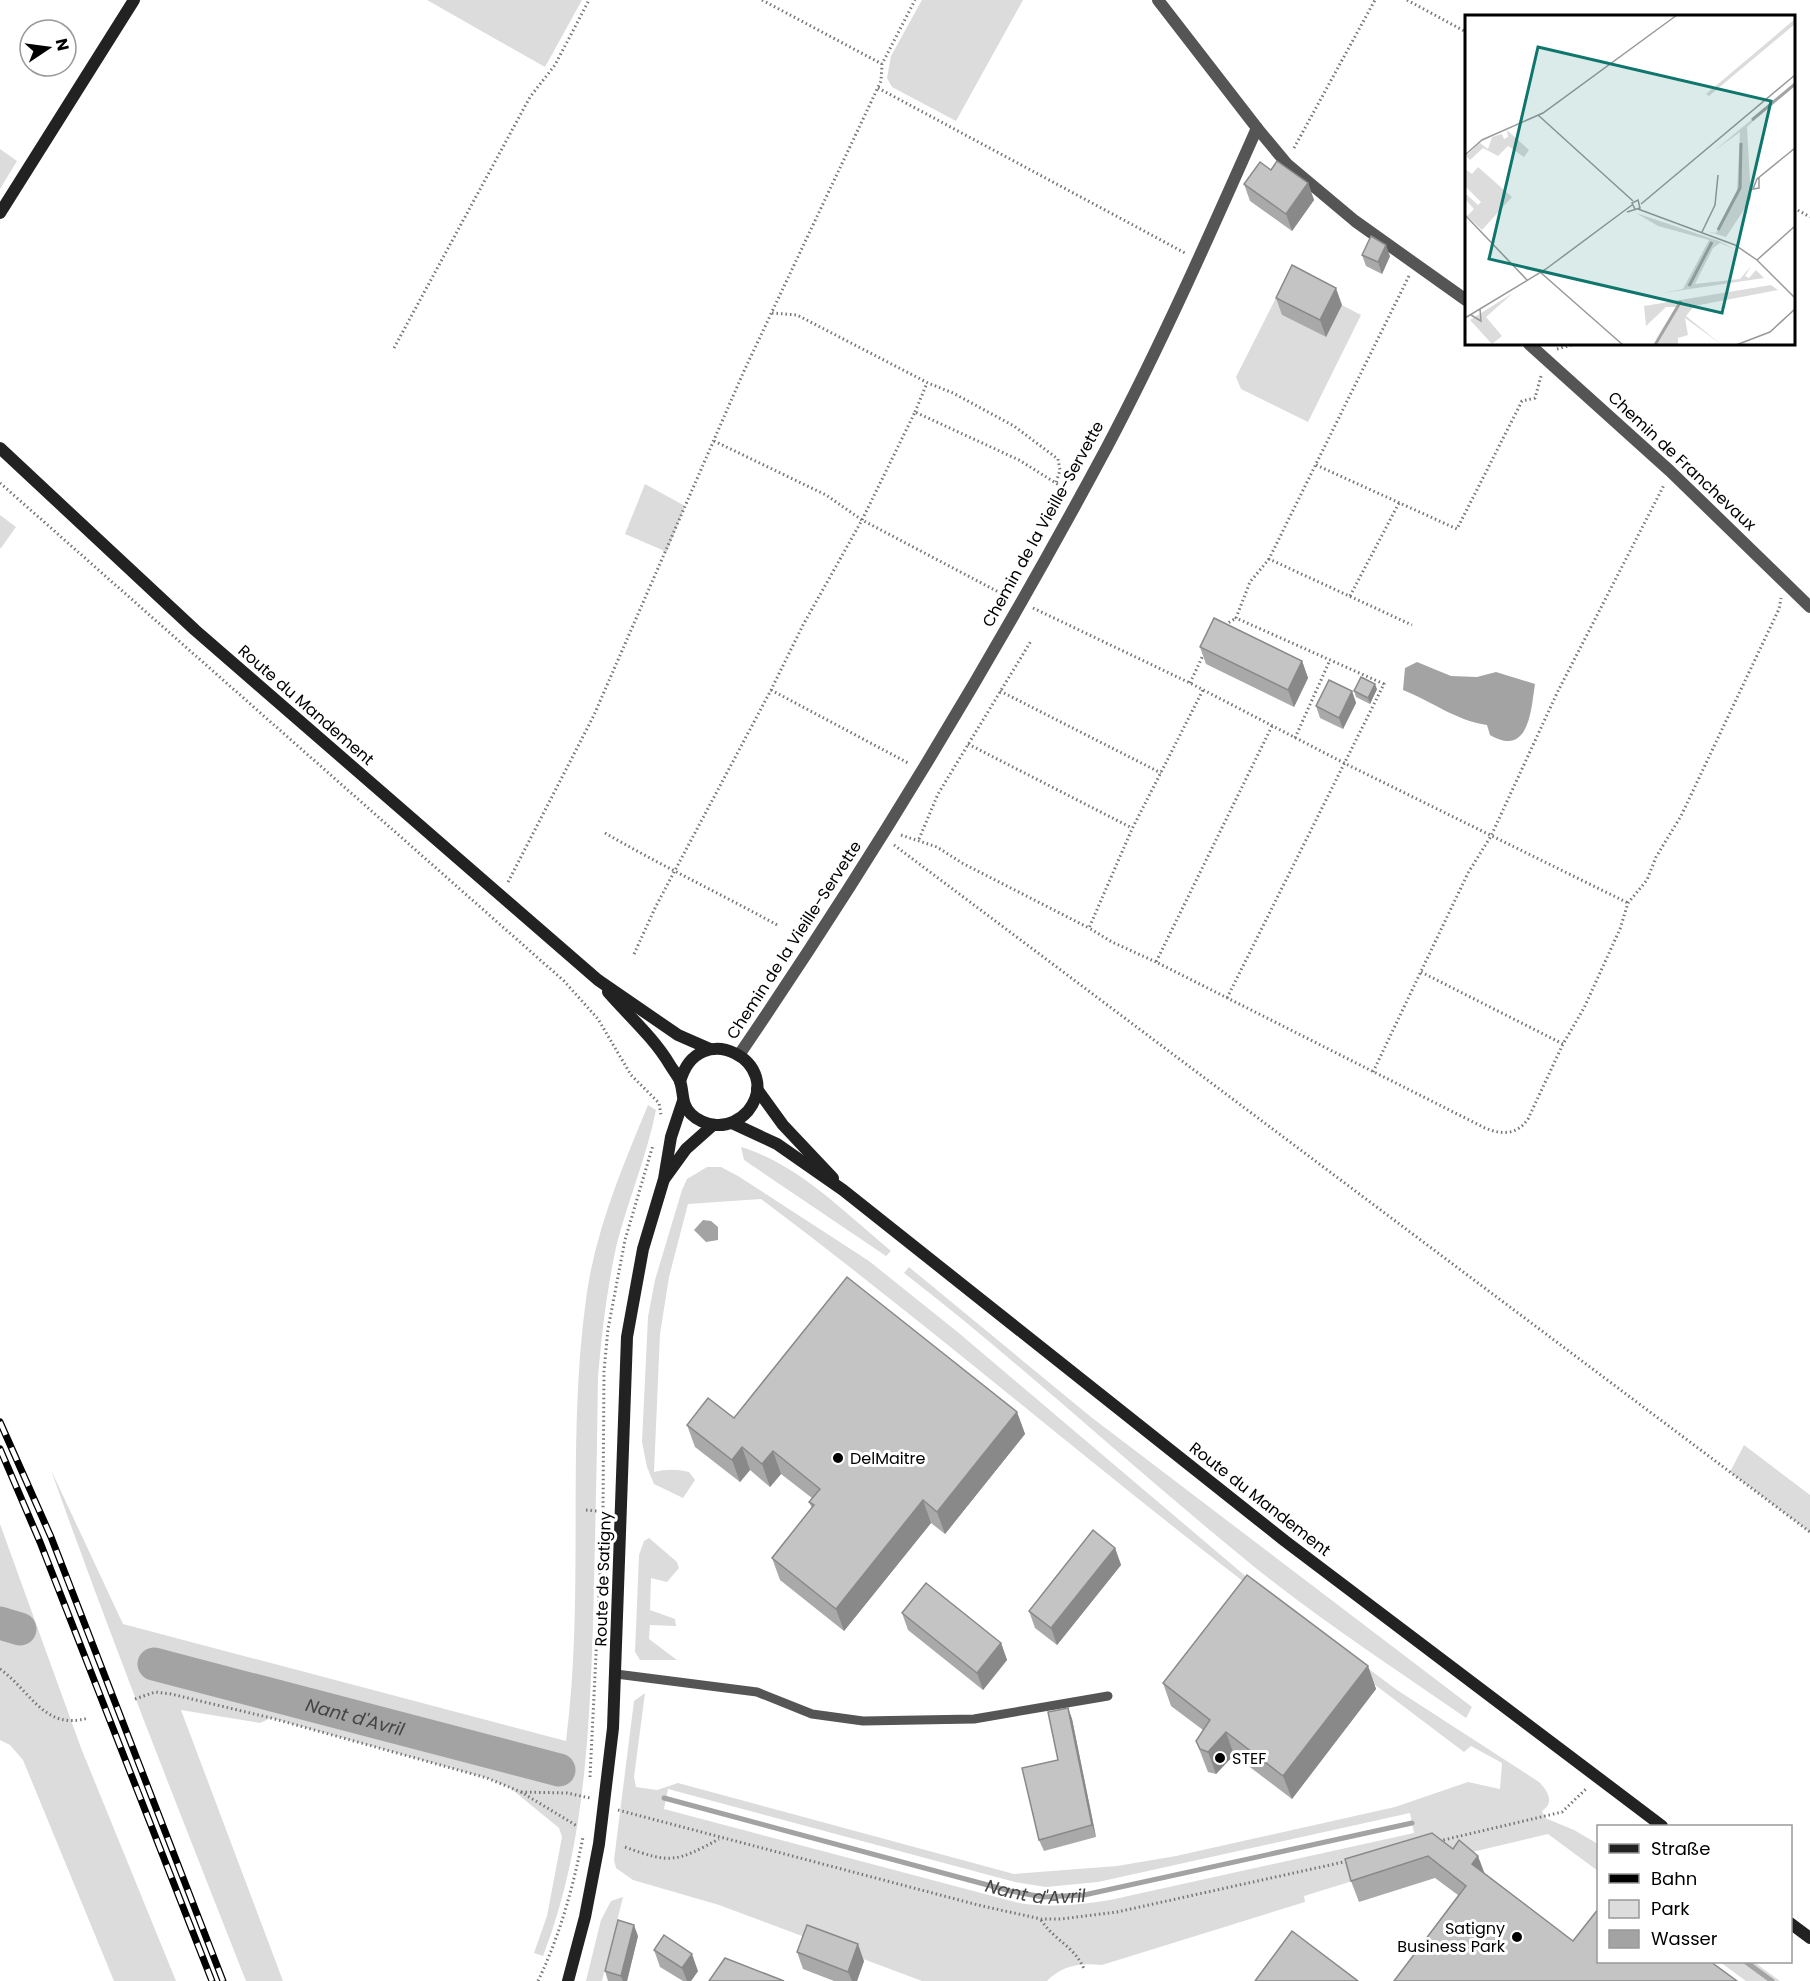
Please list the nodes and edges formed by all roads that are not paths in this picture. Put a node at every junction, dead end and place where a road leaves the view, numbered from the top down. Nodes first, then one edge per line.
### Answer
1 (134, 0) edge
2 (1158, 0) edge
3 (1257, 128) junction
4 (0, 213) edge
5 (1465, 299) edge
6 (1530, 345) edge
7 (0, 448) edge
8 (1810, 607) edge
9 (598, 980) junction
10 (710, 1049) junction
11 (739, 1055) junction
12 (680, 1082) junction
13 (756, 1089) junction
14 (683, 1101) junction
15 (732, 1123) junction
16 (713, 1125) junction
17 (664, 1179) junction
18 (843, 1190) junction
19 (616, 1674) junction
20 (1108, 1696) dead end
21 (1659, 1825) edge
22 (1792, 1924) edge
23 (1810, 1938) edge
24 (568, 1981) edge

1 - 4 main road
2 - 3 street
3 - 5 street
3 - 11 street, Chemin de la Vieille-Servette
6 - 8 street, Chemin de Franchevaux
7 - 9 main road, Route du Mandement
9 - 10 main road, Route du Mandement
9 - 12 main road, Route du Mandement
10 - 11 main road
10 - 12 main road
11 - 13 main road
12 - 14 main road
13 - 15 main road
13 - 18 main road, Route du Mandement
14 - 16 main road
14 - 17 main road, Route de Satigny
15 - 16 main road
15 - 18 main road, Route du Mandement
16 - 17 main road, Route de Satigny
17 - 19 main road, Route de Satigny
18 - 21 main road, Route du Mandement
19 - 20 lane
19 - 24 main road, Route de Satigny
22 - 23 main road

